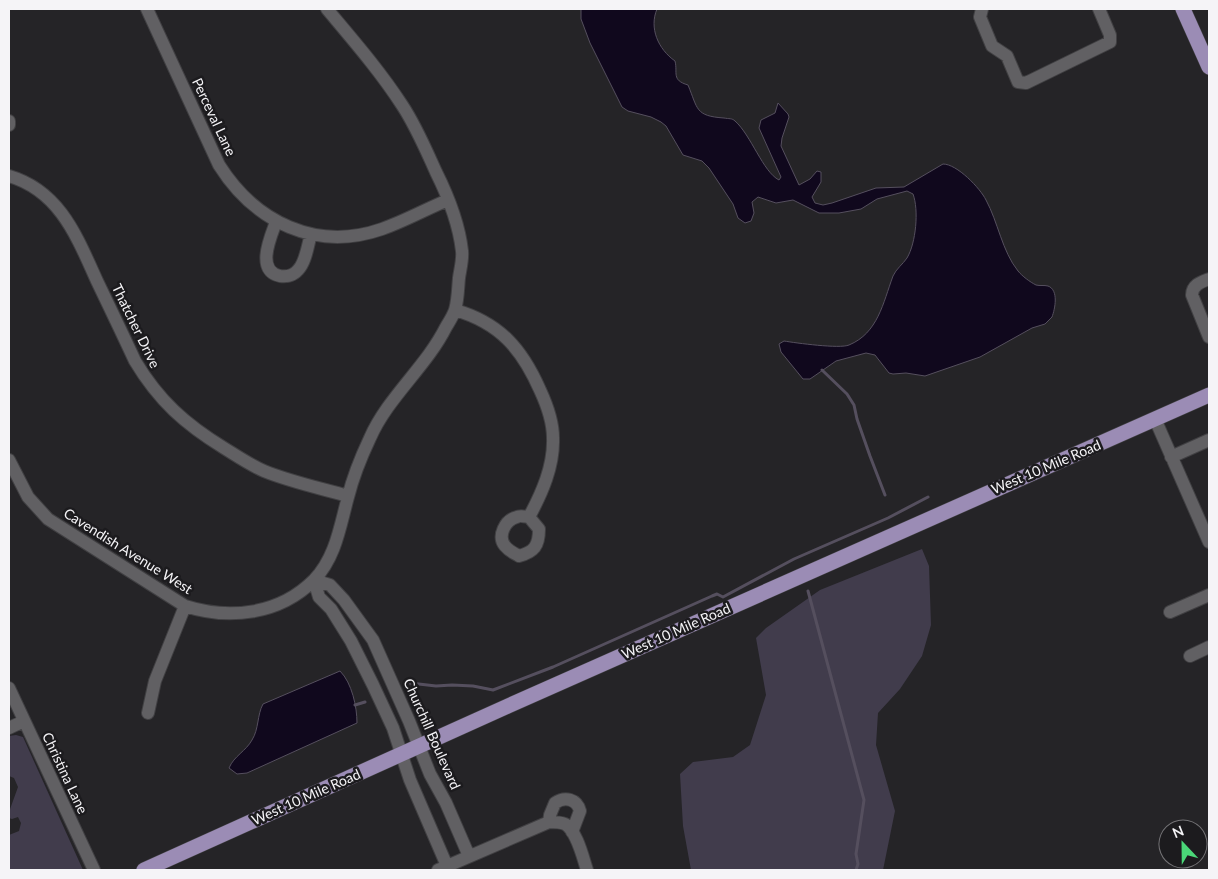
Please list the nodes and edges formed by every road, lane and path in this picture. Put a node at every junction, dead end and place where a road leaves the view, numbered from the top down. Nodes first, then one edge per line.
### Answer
1 (147, 9) edge
2 (327, 9) edge
3 (982, 9) edge
4 (1099, 9) edge
5 (1183, 9) edge
6 (1205, 47) edge
7 (1209, 67) edge
8 (9, 176) edge
9 (448, 200) junction
10 (276, 222) junction
11 (311, 234) junction
12 (1209, 279) edge
13 (455, 310) junction
14 (1209, 337) edge
15 (1209, 395) edge
16 (1155, 419) junction
17 (1209, 440) edge
18 (1171, 456) junction
19 (9, 460) edge
20 (348, 496) junction
21 (529, 518) dead end
22 (1209, 542) edge
23 (314, 580) junction
24 (1209, 595) edge
25 (185, 606) junction
26 (1170, 612) dead end
27 (1209, 647) edge
28 (1190, 656) dead end
29 (390, 677) junction
30 (372, 685) junction
31 (9, 688) edge
32 (148, 713) dead end
33 (24, 721) junction
34 (9, 728) edge
35 (419, 746) junction
36 (401, 754) junction
37 (446, 803) junction
38 (424, 812) junction
39 (549, 822) junction
40 (568, 828) junction
41 (469, 856) junction
42 (442, 868) edge
43 (94, 870) edge
44 (144, 870) edge
45 (587, 870) edge

1 - 10 street, Perceval Lane
2 - 9 street
3 - 4 street
5 - 6 main road
6 - 7 main road
8 - 20 street, Thatcher Drive
9 - 11 street, Perceval Lane
9 - 13 street
10 - 11 street, Perceval Lane
10 - 11 street
12 - 14 street
13 - 20 street
13 - 21 street
15 - 16 main road, West 10 Mile Road
16 - 18 street
16 - 35 main road, West 10 Mile Road
17 - 18 street
18 - 22 street
19 - 25 street, Cavendish Avenue West
20 - 23 street
23 - 25 street, Cavendish Avenue West
23 - 29 street, Churchill Boulevard
23 - 30 street
24 - 26 street
25 - 32 street
27 - 28 street
29 - 30 street, Churchill Boulevard
29 - 35 street, Churchill Boulevard
30 - 36 street
31 - 33 street, Christina Lane
33 - 34 street
33 - 43 street, Christina Lane
35 - 36 main road, West 10 Mile Road
35 - 37 street, Churchill Boulevard
36 - 38 street
36 - 44 main road, West 10 Mile Road
37 - 38 street, Churchill Boulevard
37 - 41 street, Churchill Boulevard
38 - 42 street
39 - 40 street
39 - 40 street
39 - 41 street
40 - 45 street
41 - 42 street

